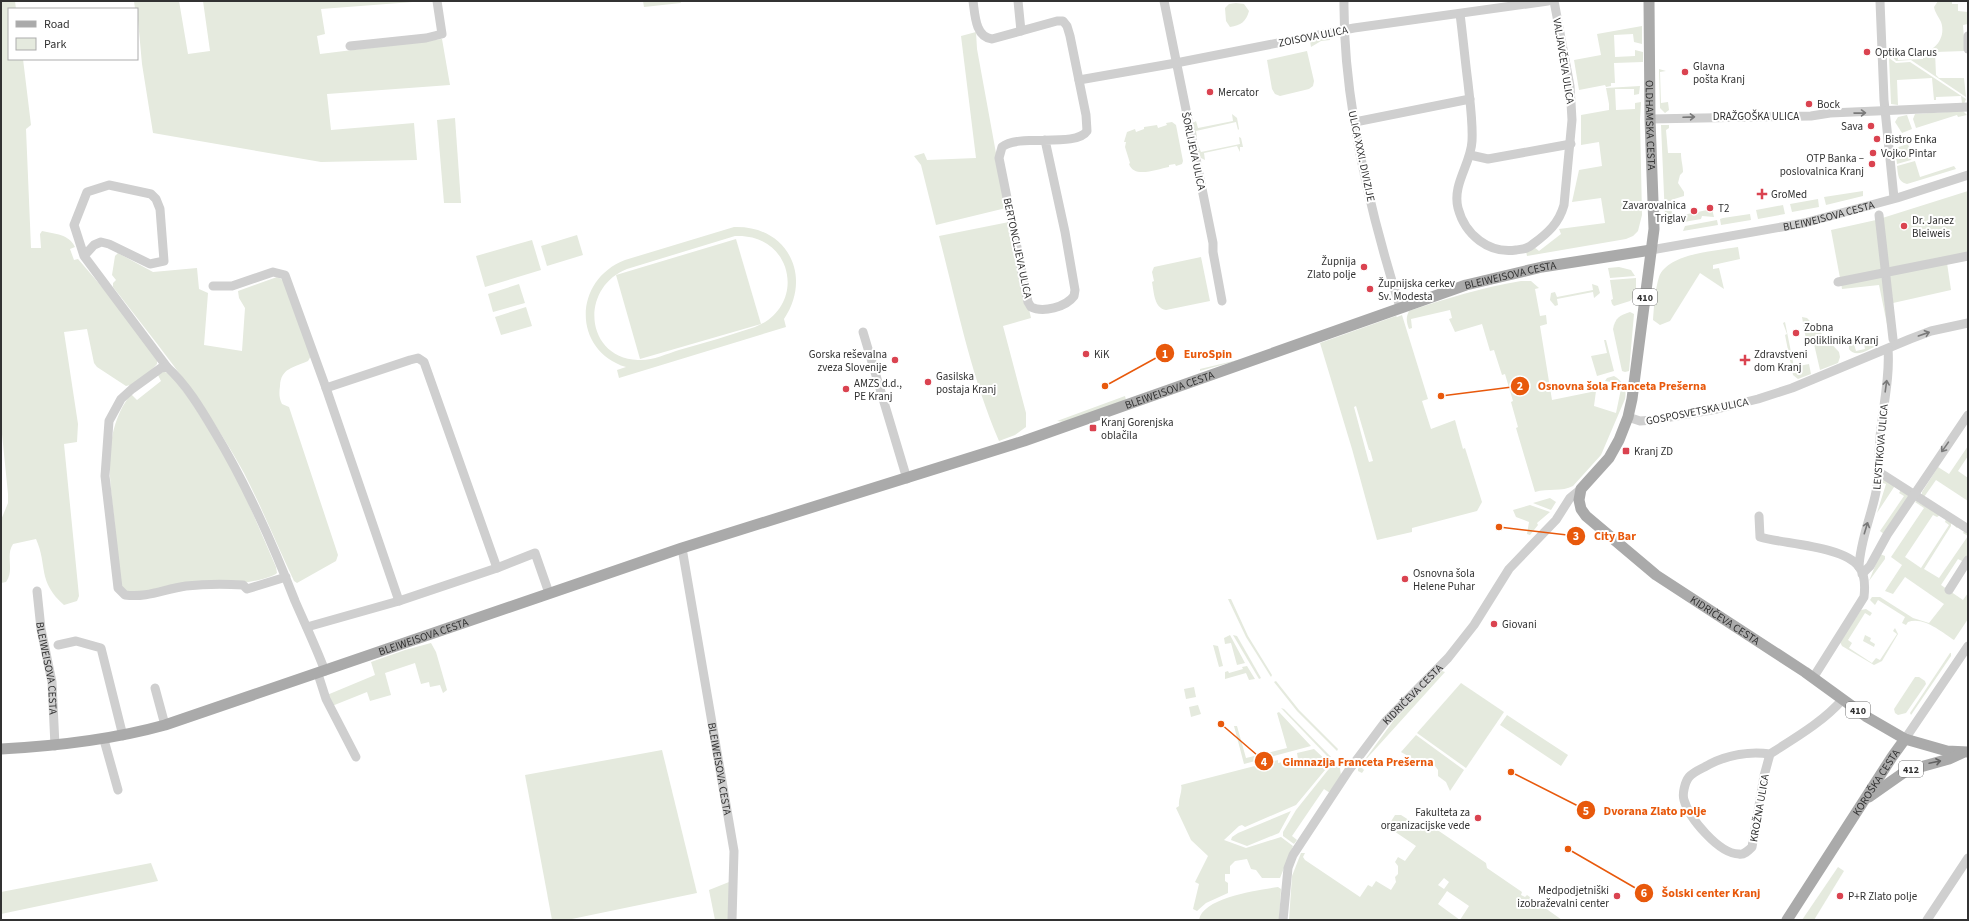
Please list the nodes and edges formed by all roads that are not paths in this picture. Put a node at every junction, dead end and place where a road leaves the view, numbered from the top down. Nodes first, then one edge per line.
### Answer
1 (437, 1) edge
2 (973, 1) edge
3 (1018, 1) edge
4 (1164, 1) edge
5 (1344, 1) edge
6 (1548, 1) edge
7 (1554, 1) edge
8 (1649, 1) edge
9 (1880, 1) edge
10 (1460, 14) junction
11 (1344, 30) junction
12 (1021, 31) junction
13 (1968, 36) edge
14 (350, 46) dead end
15 (1968, 49) edge
16 (1176, 63) junction
17 (1079, 80) junction
18 (1470, 99) junction
19 (1968, 107) edge
20 (1886, 112) junction
21 (1650, 118) junction
22 (1354, 122) junction
23 (1045, 140) junction
24 (1571, 144) junction
25 (1470, 155) junction
26 (1968, 175) edge
27 (1894, 198) junction
28 (1879, 215) dead end
29 (1651, 250) junction
30 (84, 256) junction
31 (1968, 256) edge
32 (1886, 272) junction
33 (1838, 282) dead end
34 (214, 286) dead end
35 (1222, 301) dead end
36 (1400, 307) junction
37 (1968, 323) edge
38 (863, 332) dead end
39 (1894, 339) dead end
40 (1888, 349) junction
41 (167, 367) junction
42 (326, 388) junction
43 (1968, 415) edge
44 (1628, 417) junction
45 (1879, 472) junction
46 (907, 479) junction
47 (1581, 490) junction
48 (1915, 494) junction
49 (1759, 516) dead end
50 (1968, 529) edge
51 (682, 548) junction
52 (1968, 560) edge
53 (497, 568) junction
54 (1861, 570) junction
55 (286, 577) junction
56 (1949, 590) dead end
57 (37, 591) dead end
58 (549, 594) junction
59 (399, 600) junction
60 (307, 627) junction
61 (58, 645) dead end
62 (1968, 646) edge
63 (321, 672) junction
64 (1813, 678) junction
65 (155, 688) dead end
66 (1843, 699) junction
67 (165, 726) junction
68 (123, 736) junction
69 (1905, 739) junction
70 (104, 740) junction
71 (55, 746) junction
72 (1, 749) edge
73 (1966, 753) edge
74 (1770, 754) junction
75 (356, 757) dead end
76 (118, 790) dead end
77 (1865, 800) junction
78 (1968, 858) edge
79 (732, 920) edge
80 (1283, 920) edge
81 (1787, 920) edge
82 (1927, 920) edge

1 - 14 street
2 - 12 street, BERTONCLJEVA ULICA
3 - 12 street
4 - 16 street, ŠORLIJEVA ULICA
5 - 11 street, ULICA XXXI. DIVIZIJE
6 - 10 street, ZOISOVA ULICA
7 - 24 street, VALJAVČEVA ULICA
8 - 21 main road, OLDHAMSKA CESTA
9 - 20 street
10 - 11 street, ZOISOVA ULICA
10 - 18 street, VALJAVČEVA ULICA
11 - 16 street, ZOISOVA ULICA
11 - 22 street, ULICA XXXI. DIVIZIJE
12 - 17 street, BERTONCLJEVA ULICA
13 - 15 street
16 - 17 street, ZOISOVA ULICA
16 - 35 street, ŠORLIJEVA ULICA
17 - 23 street, BERTONCLJEVA ULICA
18 - 22 street
18 - 25 street, VALJAVČEVA ULICA
19 - 20 street, DRAŽGOŠKA ULICA
21 -> 20 street, DRAŽGOŠKA ULICA
20 - 27 street
21 - 29 main road, OLDHAMSKA CESTA
22 - 36 street, ULICA XXXI. DIVIZIJE
23 - 23 street, BERTONCLJEVA ULICA
24 - 25 street
24 - 25 street, VALJAVČEVA ULICA
26 - 27 street, BLEIWEISOVA CESTA
27 - 29 street, BLEIWEISOVA CESTA
28 - 32 street
29 - 36 main road, BLEIWEISOVA CESTA
29 - 44 main road, KIDRIČEVA CESTA / 410
30 - 30 street
30 - 41 street
31 - 32 street
32 - 33 street
32 - 39 street
34 - 42 street
36 - 46 main road, BLEIWEISOVA CESTA
40 -> 37 street, GOSPOSVETSKA ULICA
38 - 46 street
40 - 44 street, GOSPOSVETSKA ULICA
45 -> 40 street, LEVSTIKOVA ULICA
41 - 55 street
41 - 55 street
42 - 53 street
42 - 59 street
43 -> 48 street
44 - 47 main road, KIDRIČEVA CESTA / 410
45 - 48 street
54 -> 45 street, LEVSTIKOVA ULICA
46 - 51 main road, BLEIWEISOVA CESTA
47 - 64 main road, KIDRIČEVA CESTA / 410
47 - 80 street, KIDRIČEVA CESTA
48 - 50 street
48 - 54 street
49 - 54 street
51 - 58 main road, BLEIWEISOVA CESTA
51 - 79 street, BLEIWEISOVA CESTA
52 - 56 street
53 - 58 street
53 - 59 street
54 - 64 street
55 - 60 street
57 - 71 street, BLEIWEISOVA CESTA
58 - 63 main road, BLEIWEISOVA CESTA
59 - 60 street
60 - 63 street
61 - 68 street, BLEIWEISOVA CESTA
62 - 69 street, KOROŠKA CESTA
63 - 67 main road, BLEIWEISOVA CESTA
63 - 75 street
64 - 66 main road, KIDRIČEVA CESTA / 410
65 - 67 street
66 - 69 main road, KIDRIČEVA CESTA / 410
66 - 74 street
67 - 68 main road, BLEIWEISOVA CESTA
68 - 70 main road, BLEIWEISOVA CESTA
69 - 73 main road, 412
69 - 77 main road, KOROŠKA CESTA / 412
70 - 71 main road, BLEIWEISOVA CESTA
70 - 76 street
71 - 72 main road, BLEIWEISOVA CESTA
77 -> 73 main road, 412
74 - 74 street, KROŽNA ULICA
77 - 81 main road, KOROŠKA CESTA / 412
78 - 82 street

